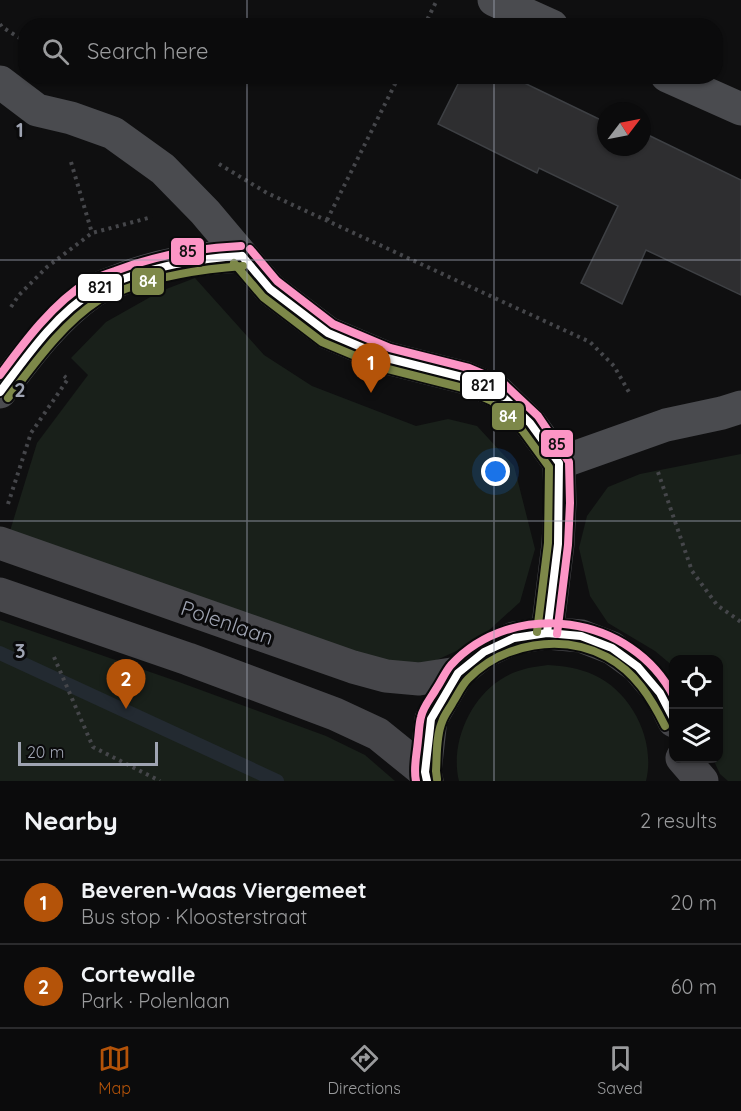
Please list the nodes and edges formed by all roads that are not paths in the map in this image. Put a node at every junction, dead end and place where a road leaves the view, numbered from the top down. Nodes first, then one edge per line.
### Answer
1 (494, 0) edge
2 (534, 18) edge
3 (0, 82) edge
4 (684, 84) edge
5 (741, 110) edge
6 (242, 256) junction
7 (4, 386) edge
8 (741, 407) edge
9 (559, 463) junction
10 (0, 543) edge
11 (0, 594) edge
12 (547, 633) junction
13 (458, 674) junction
14 (669, 711) edge
15 (680, 763) edge
16 (684, 763) edge
17 (426, 777) edge
18 (678, 781) edge
19 (702, 781) edge

1 - 2 street
3 - 6 street
4 - 5 street
6 - 7 street
6 - 9 street
8 - 9 street
9 - 12 street
10 - 13 main road, Polenlaan
11 - 17 main road
12 - 13 main road
12 - 14 main road
13 - 17 main road
15 - 18 main road
16 - 19 main road

